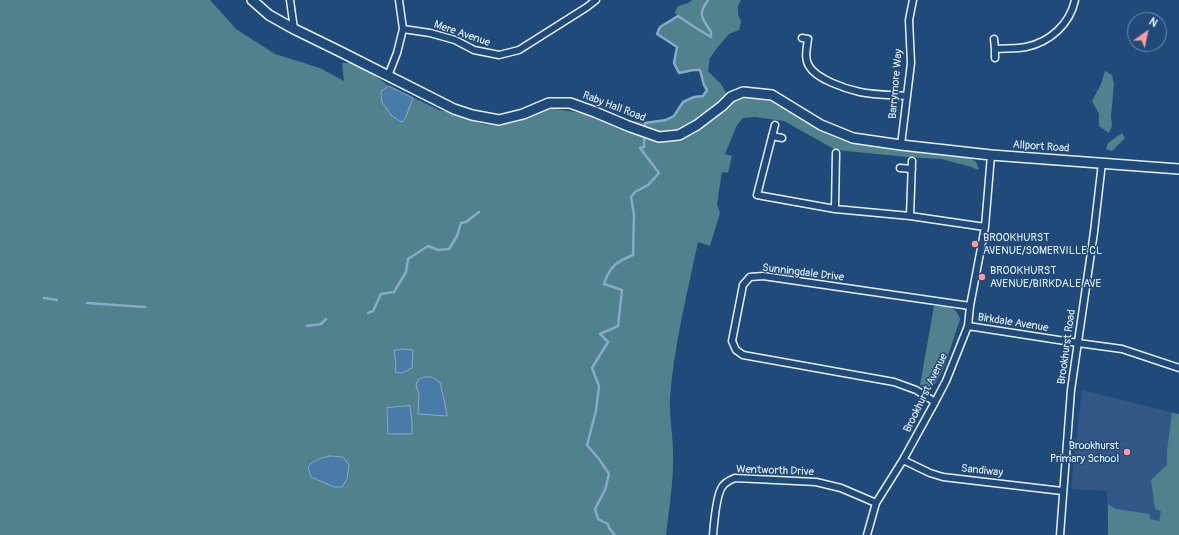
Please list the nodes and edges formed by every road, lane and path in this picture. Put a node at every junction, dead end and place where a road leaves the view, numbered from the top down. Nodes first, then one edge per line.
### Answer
1 (252, 0) edge
2 (290, 0) edge
3 (399, 0) edge
4 (596, 0) edge
5 (912, 0) edge
6 (1076, 0) edge
7 (294, 29) junction
8 (403, 29) junction
9 (802, 38) dead end
10 (994, 39) dead end
11 (995, 49) junction
12 (995, 58) dead end
13 (388, 76) junction
14 (906, 96) junction
15 (775, 125) dead end
16 (772, 136) junction
17 (782, 138) dead end
18 (901, 145) junction
19 (836, 153) dead end
20 (991, 155) junction
21 (912, 161) dead end
22 (1102, 163) junction
23 (900, 168) dead end
24 (912, 169) junction
25 (1179, 169) edge
26 (835, 209) junction
27 (910, 216) junction
28 (985, 227) junction
29 (970, 306) junction
30 (968, 326) junction
31 (1078, 343) junction
32 (1179, 368) edge
33 (935, 402) junction
34 (903, 460) junction
35 (1062, 491) junction
36 (876, 503) junction
37 (713, 535) edge
38 (867, 535) edge
39 (1060, 535) edge

1 - 7 street, Raby Hall Road
2 - 7 street
3 - 8 street
4 - 8 street, Mere Avenue
5 - 14 street, Barrymore Way
6 - 11 street
7 - 13 street, Raby Hall Road
8 - 13 street
9 - 14 street
10 - 11 street
11 - 12 street
13 - 18 street, Raby Hall Road
14 - 18 street, Barrymore Way
15 - 16 street
16 - 17 street
16 - 26 street
18 - 20 street, Allport Road
19 - 26 street
20 - 22 street, Allport Road
20 - 28 street, Brookhurst Avenue
21 - 24 street
22 - 25 street, Allport Road
22 - 31 street, Brookhurst Road
23 - 24 street
24 - 27 street
26 - 27 street
27 - 28 street
28 - 29 street, Brookhurst Avenue
29 - 30 street, Brookhurst Avenue
29 - 33 street, Sunningdale Drive
30 - 31 street, Birkdale Avenue
30 - 33 street, Brookhurst Avenue
31 - 32 street, Birkdale Avenue
31 - 35 street, Brookhurst Road
33 - 34 street, Brookhurst Avenue
34 - 35 street, Sandiway
34 - 36 street, Brookhurst Avenue
35 - 39 street, Brookhurst Road
36 - 37 street, Wentworth Drive
36 - 38 street, Brookhurst Avenue

